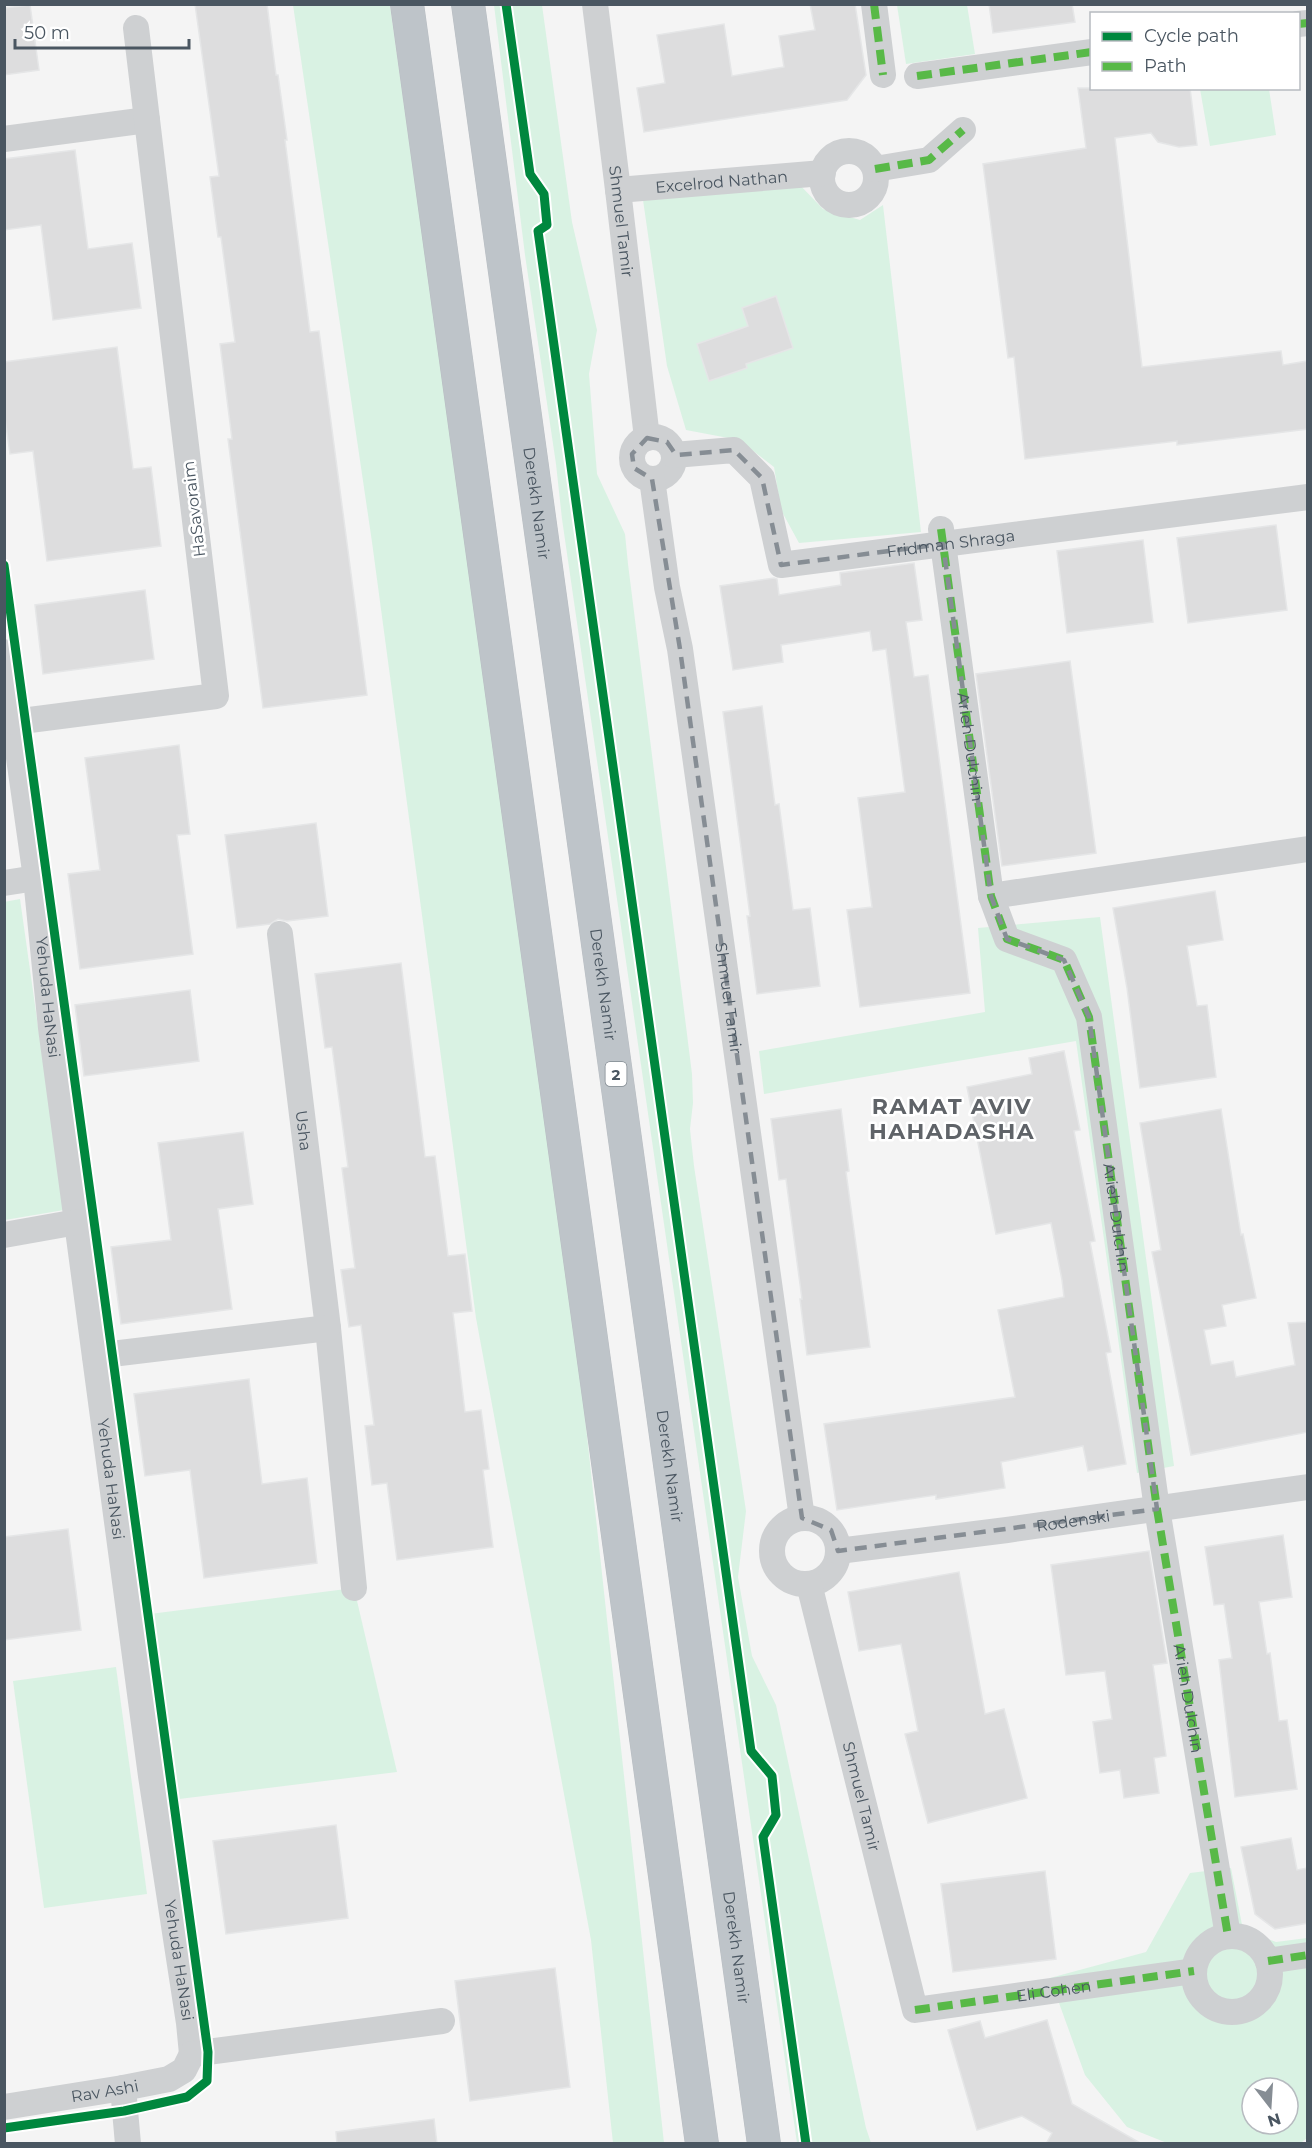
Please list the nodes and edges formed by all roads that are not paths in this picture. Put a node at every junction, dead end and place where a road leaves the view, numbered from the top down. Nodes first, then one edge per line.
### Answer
1 (407, 4) edge
2 (468, 4) edge
3 (595, 4) edge
4 (874, 4) edge
5 (136, 28) dead end
6 (1090, 52) edge
7 (883, 75) dead end
8 (918, 76) dead end
9 (147, 120) junction
10 (963, 130) dead end
11 (4, 139) edge
12 (875, 169) junction
13 (823, 173) junction
14 (618, 190) junction
15 (647, 438) junction
16 (674, 455) junction
17 (652, 479) junction
18 (1308, 497) edge
19 (942, 537) junction
20 (4, 652) edge
21 (14, 722) junction
22 (1308, 849) edge
23 (36, 878) junction
24 (4, 883) edge
25 (991, 896) junction
26 (280, 934) dead end
27 (77, 1222) junction
28 (4, 1235) edge
29 (328, 1328) junction
30 (95, 1356) junction
31 (1308, 1487) edge
32 (1157, 1509) junction
33 (802, 1518) junction
34 (838, 1551) junction
35 (809, 1584) junction
36 (354, 1588) dead end
37 (1228, 1936) junction
38 (1308, 1955) edge
39 (1268, 1961) junction
40 (1194, 1971) junction
41 (915, 2010) joint
42 (442, 2021) dead end
43 (192, 2054) junction
44 (123, 2088) junction
45 (4, 2107) edge
46 (128, 2144) edge
47 (702, 2144) edge
48 (764, 2144) edge

1 - 47 highway
2 - 48 highway, Derekh Namir / 2
3 - 14 street, Shmuel Tamir
4 - 7 street
5 - 9 street, HaSavoraim
6 - 8 street
9 - 11 street
9 - 21 street, HaSavoraim
10 - 12 street
12 - 13 street
12 - 13 street
13 - 14 street, Excelrod Nathan
14 - 15 street, Shmuel Tamir
15 - 16 street
15 - 17 street
16 - 17 street
16 - 19 street, Fridman Shraga
17 - 33 street, Shmuel Tamir
18 - 19 street, Fridman Shraga
19 - 25 street, Arieh Dulchin
20 - 21 street, Yehuda HaNasi
21 - 23 street, Yehuda HaNasi
22 - 25 street
23 - 24 street
23 - 27 street, Yehuda HaNasi
25 - 32 street, Arieh Dulchin
26 - 29 street, Usha
27 - 28 street
27 - 30 street, Yehuda HaNasi
29 - 30 street
29 - 36 street, Usha
30 - 43 street, Yehuda HaNasi
31 - 32 street, Rodenski
32 - 34 street, Rodenski
32 - 37 street, Arieh Dulchin
33 - 34 street
33 - 35 street
34 - 35 street
35 - 41 street, Shmuel Tamir
37 - 39 street
37 - 40 street
38 - 39 street
39 - 40 street
40 - 41 street, Eli Cohen
42 - 43 street
43 - 44 street, Rav Ashi
44 - 45 street, Rav Ashi
44 - 46 street

